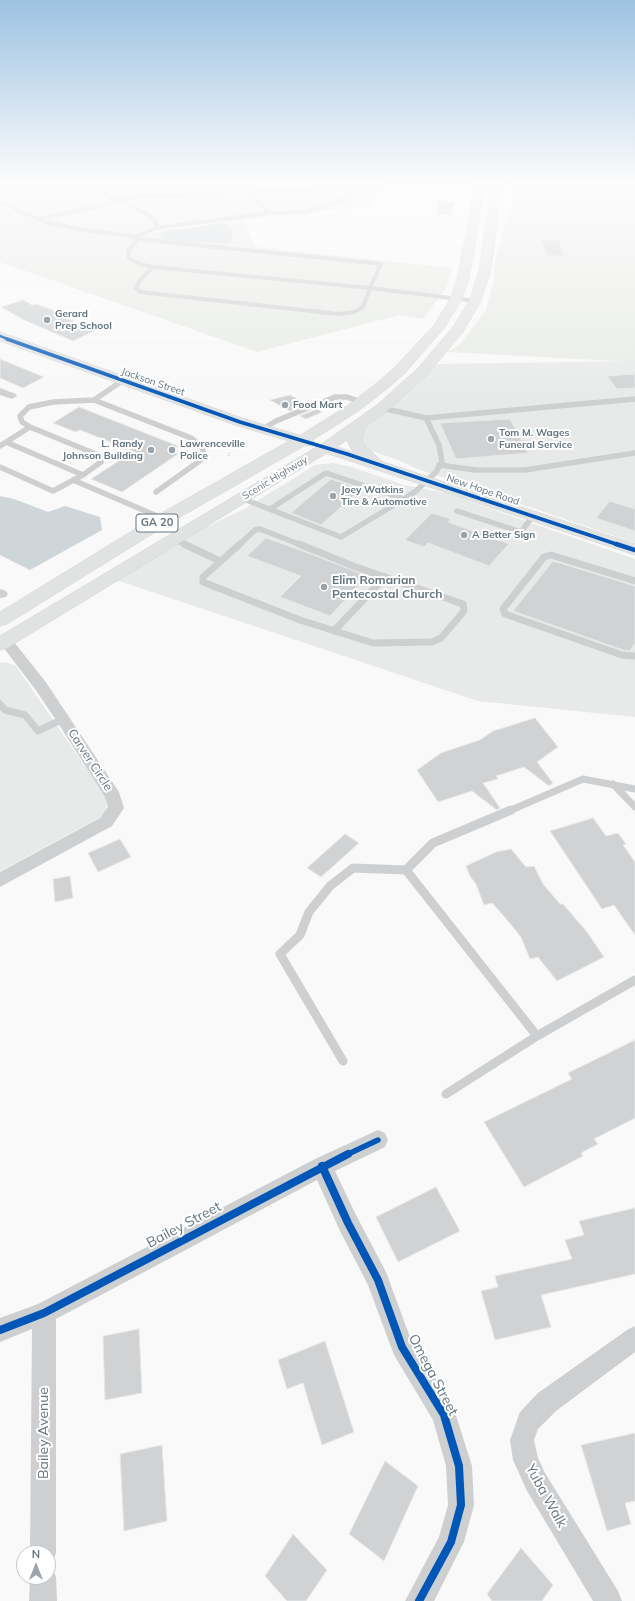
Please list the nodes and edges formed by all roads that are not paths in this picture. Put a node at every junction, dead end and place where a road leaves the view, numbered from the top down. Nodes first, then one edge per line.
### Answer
1 (129, 256) edge
2 (304, 256) edge
3 (469, 256) edge
4 (487, 256) edge
5 (153, 267) junction
6 (370, 288) junction
7 (456, 299) junction
8 (475, 301) junction
9 (0, 336) edge
10 (122, 381) junction
11 (0, 391) edge
12 (12, 396) dead end
13 (635, 399) edge
14 (94, 400) junction
15 (362, 402) junction
16 (382, 408) junction
17 (426, 418) junction
18 (358, 426) junction
19 (30, 427) junction
20 (301, 441) junction
21 (6, 442) junction
22 (264, 445) junction
23 (0, 446) edge
24 (325, 448) junction
25 (635, 453) edge
26 (377, 464) junction
27 (439, 465) junction
28 (0, 467) edge
29 (83, 475) junction
30 (73, 480) junction
31 (427, 481) junction
32 (156, 492) dead end
33 (241, 498) junction
34 (404, 499) junction
35 (270, 509) junction
36 (457, 511) dead end
37 (532, 517) junction
38 (164, 519) junction
39 (174, 539) junction
40 (635, 550) edge
41 (220, 561) junction
42 (385, 577) junction
43 (635, 582) edge
44 (0, 620) edge
45 (334, 631) junction
46 (3, 642) edge
47 (635, 656) edge
48 (0, 704) edge
49 (64, 719) junction
50 (612, 784) junction
51 (635, 789) edge
52 (635, 807) edge
53 (406, 870) junction
54 (0, 880) edge
55 (635, 980) edge
56 (537, 1036) junction
57 (343, 1061) dead end
58 (446, 1094) dead end
59 (378, 1140) dead end
60 (322, 1166) junction
61 (44, 1313) junction
62 (0, 1330) edge
63 (635, 1338) edge
64 (43, 1545) edge
65 (43, 1585) edge
66 (43, 1601) edge
67 (419, 1601) edge
68 (608, 1601) edge

1 - 5 lane
2 - 6 lane
3 - 7 main road, Scenic Highway
4 - 8 main road, Scenic Highway
5 - 6 lane
5 - 6 lane
6 - 7 lane
7 - 8 lane
7 - 15 main road, Scenic Highway
8 - 16 main road, Scenic Highway
9 - 10 main road, Jackson Street
10 - 14 lane
10 - 22 main road, Jackson Street
11 - 12 street
13 - 17 lane
14 - 19 lane
14 - 32 lane
15 - 20 main road, Scenic Highway
15 - 22 lane
16 - 17 lane
16 - 18 main road, Scenic Highway
17 - 27 lane
18 - 24 main road, Scenic Highway
18 - 26 main road
19 - 21 lane
19 - 29 lane
20 - 22 main road, Scenic Highway
20 - 22 main road
20 - 24 main road, New Hope Road
21 - 23 lane
21 - 29 lane
22 - 38 main road, Scenic Highway / GA 20
24 - 26 main road, New Hope Road
24 - 33 main road, Scenic Highway / GA 20
25 - 27 lane
26 - 31 main road, New Hope Road
27 - 31 lane
28 - 30 lane
29 - 30 lane
30 - 38 lane
31 - 34 lane
31 - 37 main road, New Hope Road
33 - 35 lane
33 - 39 main road, Scenic Highway / GA 20
34 - 35 lane
34 - 35 lane
36 - 37 lane
37 - 40 main road, New Hope Road
38 - 44 main road, Scenic Highway / GA 20
39 - 41 lane
39 - 46 main road, Scenic Highway / GA 20
41 - 42 lane
41 - 45 lane
42 - 45 lane
42 - 45 lane
43 - 47 lane
46 - 49 street, Carver Circle
48 - 49 lane
49 - 54 street, Carver Circle
50 - 51 lane
50 - 52 lane
50 - 53 lane
53 - 56 lane
53 - 57 lane
55 - 56 lane
56 - 58 lane
59 - 60 street, Bailey Street
60 - 61 street, Bailey Street
60 - 67 street, Omega Street
61 - 62 street, Bailey Street
61 - 64 street, Bailey Avenue
63 - 68 street, Yuba Walk
65 - 66 street

